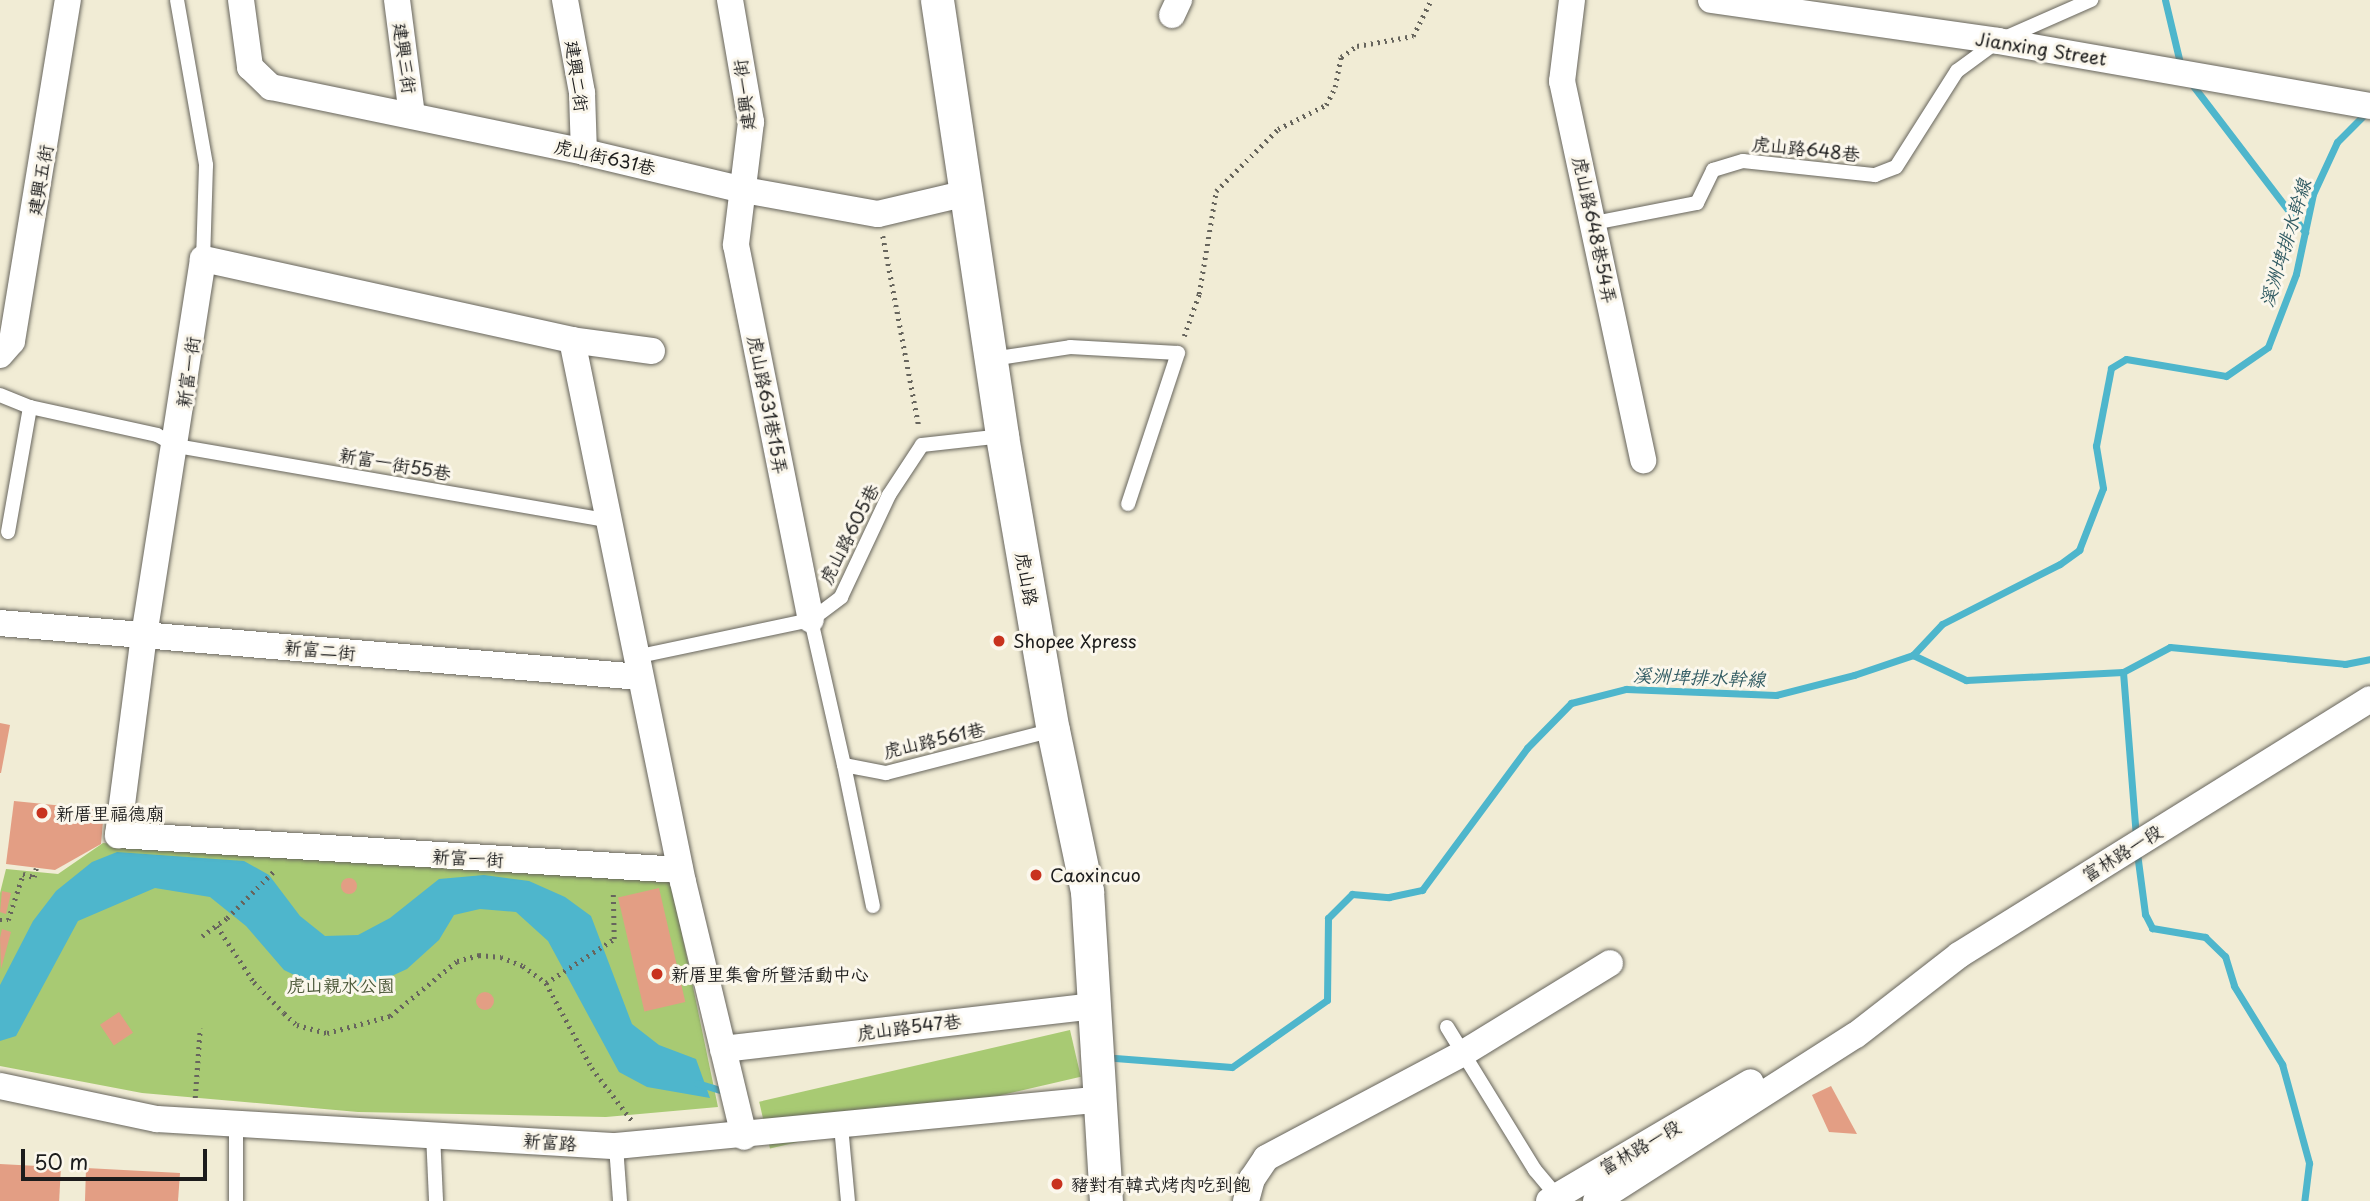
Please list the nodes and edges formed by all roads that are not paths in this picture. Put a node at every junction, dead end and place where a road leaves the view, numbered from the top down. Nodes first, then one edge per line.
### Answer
1 (68, 0) edge
2 (177, 0) edge
3 (241, 0) edge
4 (397, 0) edge
5 (565, 0) edge
6 (730, 0) edge
7 (937, 0) edge
8 (1572, 0) edge
9 (1711, 0) edge
10 (2091, 0) edge
11 (1998, 41) junction
12 (2366, 106) edge
13 (412, 116) junction
14 (584, 152) junction
15 (744, 190) junction
16 (967, 193) junction
17 (1594, 223) junction
18 (203, 259) junction
19 (572, 340) junction
20 (652, 351) dead end
21 (0, 355) edge
22 (992, 359) junction
23 (0, 395) edge
24 (30, 407) junction
25 (1002, 436) junction
26 (177, 446) junction
27 (1643, 460) dead end
28 (1128, 504) dead end
29 (607, 520) junction
30 (8, 532) dead end
31 (811, 620) junction
32 (0, 622) edge
33 (144, 635) junction
34 (637, 667) junction
35 (2370, 699) edge
36 (1053, 730) junction
37 (844, 765) junction
38 (680, 870) junction
39 (873, 906) dead end
40 (1610, 963) dead end
41 (1096, 1006) junction
42 (1878, 1014) junction
43 (1447, 1027) dead end
44 (723, 1049) junction
45 (1465, 1052) junction
46 (0, 1086) edge
47 (1102, 1099) junction
48 (236, 1122) junction
49 (841, 1126) junction
50 (433, 1135) junction
51 (744, 1136) junction
52 (616, 1146) junction
53 (1553, 1199) edge
54 (236, 1201) edge
55 (436, 1201) edge
56 (620, 1201) edge
57 (848, 1201) edge
58 (1106, 1201) edge
59 (1247, 1201) edge
60 (1596, 1201) edge

1 - 21 street, 建興五街
2 - 18 lane
3 - 13 street, 虎山街631巷
4 - 13 street, 建興三街
5 - 14 street, 建興二街
6 - 15 street, 建興一街
7 - 16 street, 虎山路
8 - 17 street, 虎山路648巷54弄
9 - 11 street, Jianxing Street
10 - 11 lane, 虎山路648巷
11 - 12 street, Jianxing Street
11 - 17 lane, 虎山路648巷
13 - 14 street, 虎山街631巷
14 - 15 street, 虎山街631巷
15 - 16 street, 虎山街631巷
15 - 31 street, 虎山路631巷15弄
16 - 22 street, 虎山路
17 - 27 street, 虎山路648巷54弄
18 - 19 street
18 - 26 street, 新富一街
19 - 20 street
19 - 29 street
22 - 25 street, 虎山路
22 - 28 lane
23 - 24 lane, 新富一街55巷
24 - 26 lane, 新富一街55巷
24 - 30 lane
25 - 31 lane, 虎山路605巷
25 - 36 street, 虎山路
26 - 29 lane, 新富一街55巷
26 - 33 street, 新富一街
29 - 34 street
31 - 34 lane, 虎山路605巷
31 - 37 lane
32 - 33 street, 新富二街
33 - 34 street, 新富二街
33 - 38 street, 新富一街
34 - 38 street
35 - 42 street, 富林路一段
36 - 37 lane, 虎山路561巷
36 - 41 street, 虎山路
37 - 39 lane
38 - 44 street
40 - 45 street
41 - 44 street, 虎山路547巷
41 - 47 street, 虎山路
42 - 53 street, 富林路一段
42 - 60 street, 富林路一段
43 - 45 lane
44 - 51 street
45 - 53 lane
45 - 59 street
46 - 48 street, 新富路
47 - 49 street, 新富路
47 - 58 street, 虎山路
48 - 50 street, 新富路
48 - 54 lane
49 - 51 street, 新富路
49 - 57 lane
50 - 52 street, 新富路
50 - 55 lane
51 - 52 street, 新富路
52 - 56 lane

